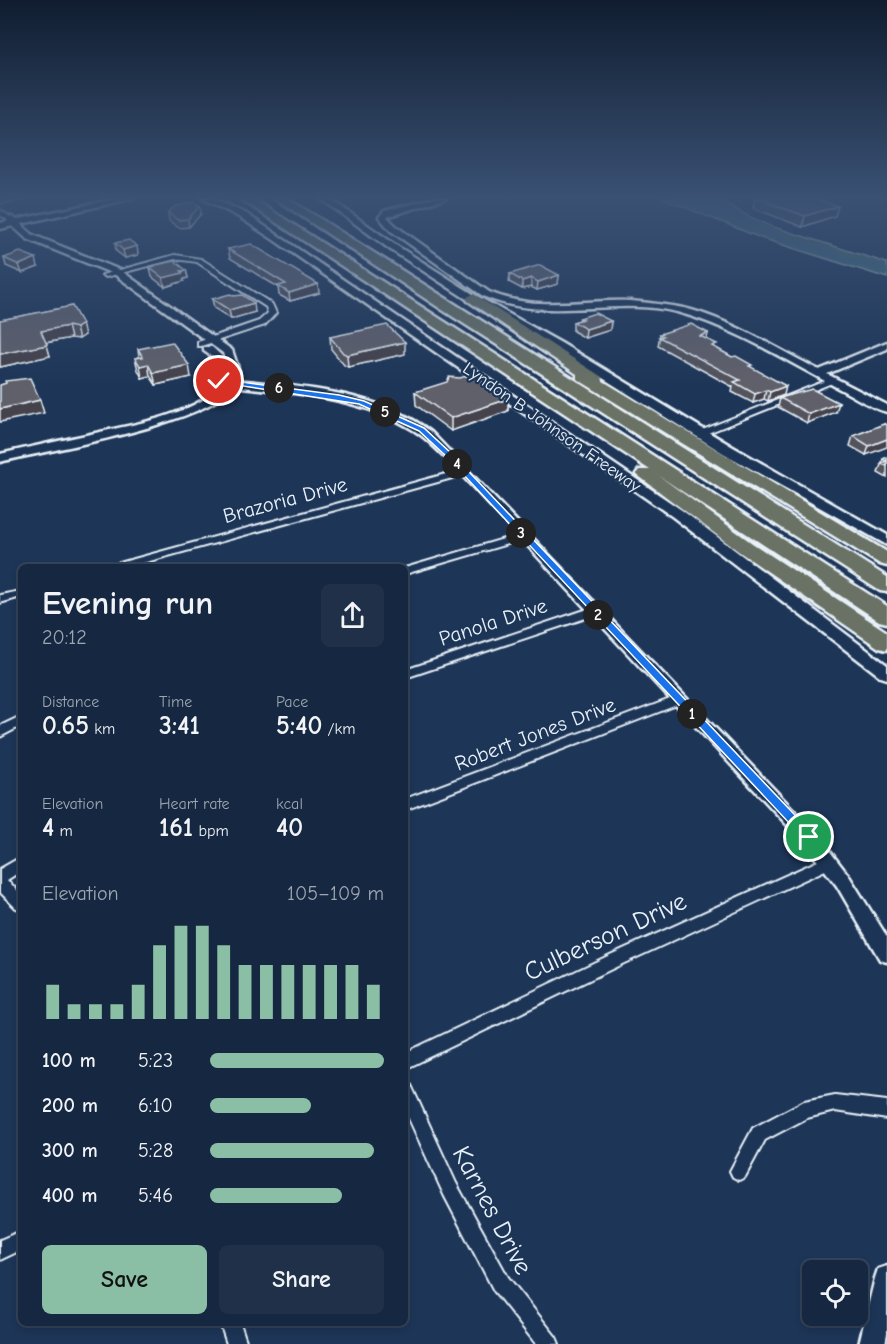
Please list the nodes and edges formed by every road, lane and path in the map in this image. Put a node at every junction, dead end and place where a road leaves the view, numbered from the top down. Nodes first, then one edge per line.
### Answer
1 (81, 261) edge
2 (158, 261) edge
3 (200, 261) edge
4 (310, 261) edge
5 (339, 261) edge
6 (375, 261) edge
7 (414, 261) edge
8 (440, 261) edge
9 (389, 270) junction
10 (112, 273) junction
11 (473, 298) junction
12 (163, 304) junction
13 (152, 307) junction
14 (457, 335) junction
15 (206, 342) junction
16 (887, 345) edge
17 (819, 374) junction
18 (833, 381) junction
19 (222, 385) junction
20 (622, 398) junction
21 (887, 409) edge
22 (700, 433) junction
23 (76, 436) junction
24 (0, 450) edge
25 (0, 458) edge
26 (464, 472) junction
27 (524, 536) junction
28 (887, 541) edge
29 (887, 560) edge
30 (127, 564) edge
31 (408, 570) edge
32 (887, 586) edge
33 (809, 590) junction
34 (18, 595) edge
35 (0, 599) edge
36 (594, 611) junction
37 (887, 616) edge
38 (887, 643) edge
39 (887, 654) edge
40 (408, 673) edge
41 (887, 673) edge
42 (678, 700) junction
43 (18, 722) edge
44 (0, 732) edge
45 (408, 804) edge
46 (829, 862) junction
47 (18, 865) edge
48 (0, 877) edge
49 (0, 883) edge
50 (18, 901) edge
51 (887, 954) edge
52 (408, 1060) edge
53 (408, 1098) edge
54 (887, 1110) edge
55 (739, 1171) dead end
56 (18, 1241) edge
57 (0, 1250) edge
58 (887, 1278) edge
59 (231, 1326) edge
60 (237, 1344) edge
61 (549, 1344) edge
62 (872, 1344) edge

1 - 10 street
2 - 10 street
3 - 15 street
4 - 41 main road, Lyndon B Johnson Freeway
5 - 14 highway, Lyndon B Johnson Freeway
6 - 9 highway, Lyndon B Johnson Freeway
7 - 11 main road
8 - 17 street
9 - 20 highway
9 - 32 highway, Lyndon B Johnson Freeway
10 - 12 street
10 - 13 street
11 - 20 highway
11 - 22 main road
12 - 13 street
12 - 15 street
13 - 15 street
14 - 33 highway
14 - 37 highway, Lyndon B Johnson Freeway
15 - 19 street
16 - 17 street
17 - 18 street
18 - 21 street
18 - 22 street
19 - 23 street
19 - 26 street
20 - 29 highway
22 - 28 main road
23 - 24 street
23 - 25 street
26 - 27 street
26 - 30 street, Brazoria Drive
27 - 31 street
27 - 36 street
33 - 38 highway
33 - 39 highway
34 - 35 street
36 - 40 street, Panola Drive
36 - 42 street
42 - 45 street, Robert Jones Drive
42 - 46 street
43 - 44 street
46 - 51 street
46 - 52 street, Culberson Drive
47 - 48 street
49 - 50 street
53 - 61 street, Karnes Drive
54 - 55 street
56 - 57 street
58 - 62 street
59 - 60 street

